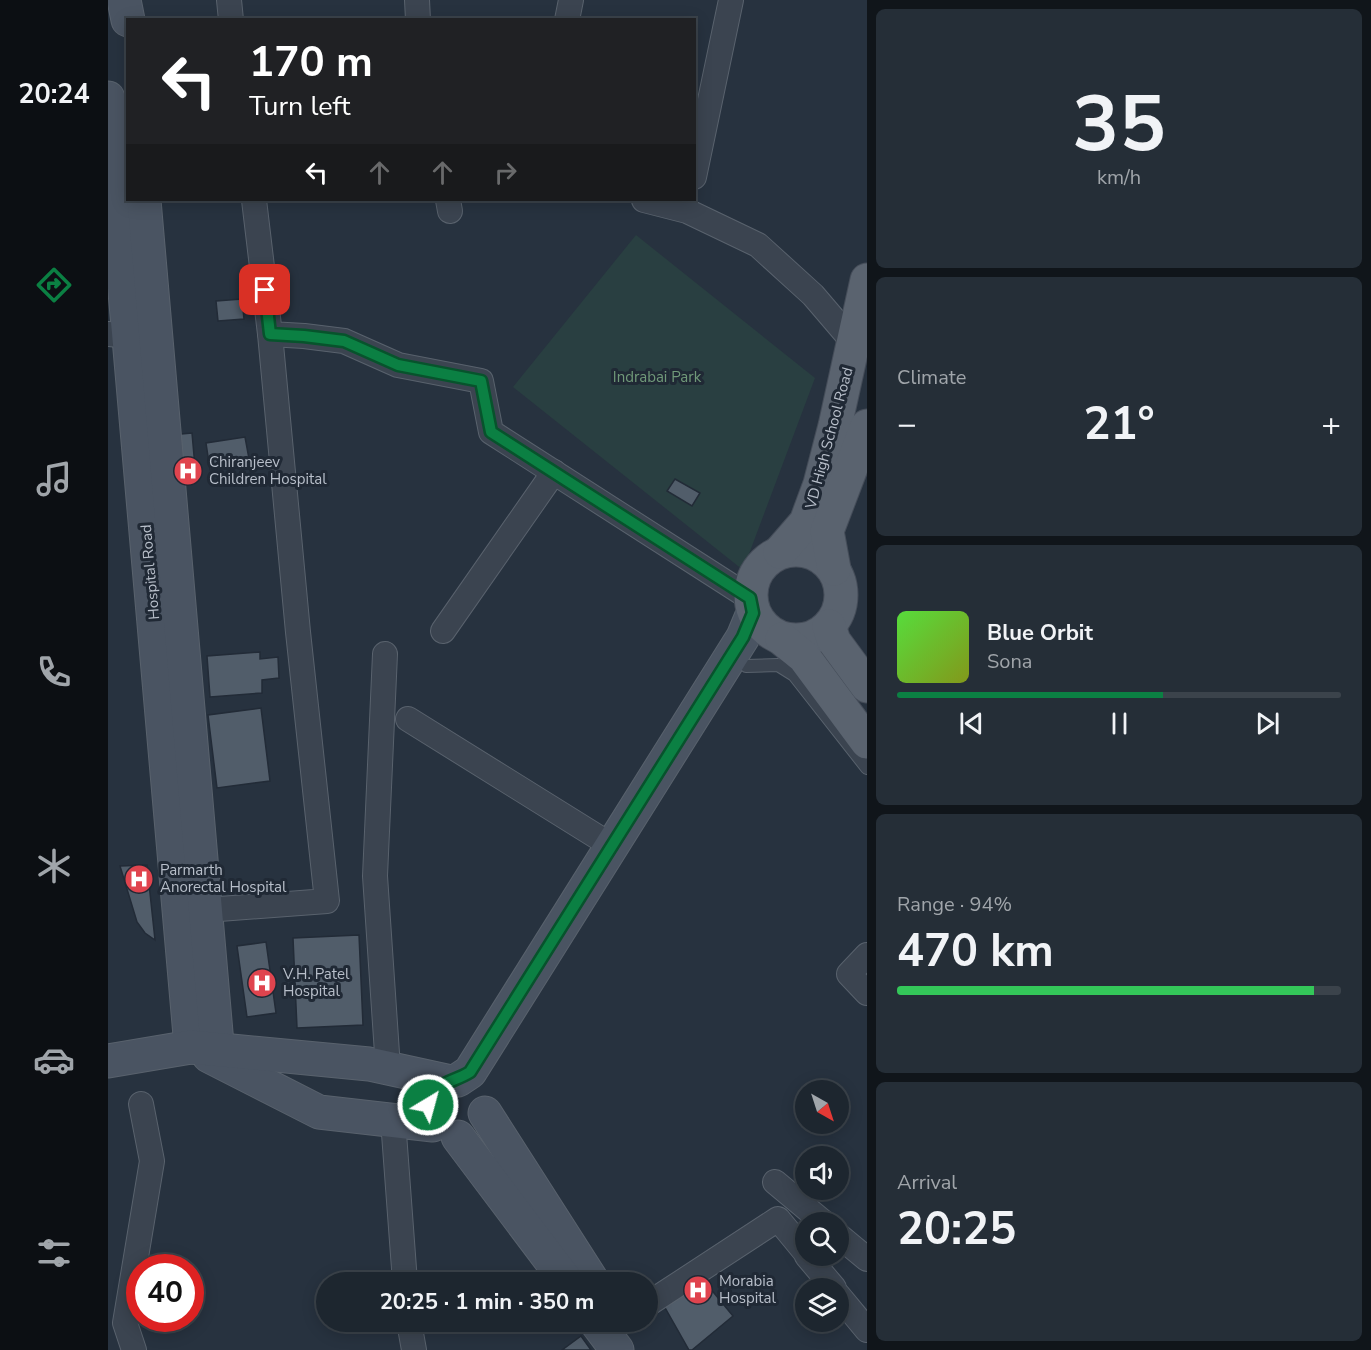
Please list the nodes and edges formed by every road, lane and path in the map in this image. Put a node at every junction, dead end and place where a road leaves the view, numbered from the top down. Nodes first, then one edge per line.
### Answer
1 (124, 0) edge
2 (229, 0) edge
3 (417, 0) edge
4 (571, 0) edge
5 (731, 0) edge
6 (128, 18) edge
7 (231, 18) edge
8 (418, 18) edge
9 (567, 18) edge
10 (108, 98) edge
11 (696, 167) edge
12 (144, 201) edge
13 (254, 201) edge
14 (653, 201) edge
15 (689, 205) edge
16 (867, 280) edge
17 (270, 334) junction
18 (119, 335) edge
19 (854, 343) junction
20 (867, 417) edge
21 (857, 438) edge
22 (554, 472) junction
23 (780, 552) junction
24 (834, 569) junction
25 (764, 621) junction
26 (829, 626) junction
27 (443, 631) dead end
28 (386, 654) dead end
29 (746, 666) junction
30 (867, 686) edge
31 (408, 719) dead end
32 (867, 742) edge
33 (867, 768) edge
34 (612, 846) junction
35 (206, 910) junction
36 (867, 955) edge
37 (867, 993) edge
38 (206, 1048) junction
39 (108, 1061) edge
40 (388, 1068) junction
41 (468, 1092) junction
42 (141, 1104) dead end
43 (393, 1120) junction
44 (445, 1131) junction
45 (775, 1182) dead end
46 (811, 1212) edge
47 (795, 1240) edge
48 (849, 1244) edge
49 (867, 1259) edge
50 (816, 1266) edge
51 (404, 1272) edge
52 (559, 1272) edge
53 (586, 1272) edge
54 (826, 1278) edge
55 (658, 1297) edge
56 (849, 1308) edge
57 (867, 1330) edge
58 (410, 1332) edge
59 (604, 1332) edge
60 (626, 1332) edge
61 (134, 1350) edge
62 (414, 1350) edge
63 (617, 1350) edge
64 (638, 1350) edge

1 - 6 street
2 - 7 street
3 - 8 street
4 - 9 street
5 - 11 street
10 - 18 street, Hospital Road
12 - 35 street, Hospital Road
13 - 17 street
14 - 15 street
15 - 19 street
16 - 19 main road, VD High School Road
17 - 22 street
17 - 35 street
18 - 38 street, Hospital Road
19 - 21 main road, VD High School Road
20 - 21 main road
21 - 23 main road, VD High School Road
21 - 24 main road, VD High School Road
22 - 25 street
22 - 27 street
23 - 24 main road
23 - 25 main road
24 - 26 main road
25 - 26 main road
25 - 29 street
25 - 32 main road
25 - 34 street
26 - 30 main road
28 - 40 street
29 - 33 lane
29 - 41 street
31 - 34 street
34 - 41 street
35 - 38 street, Hospital Road
36 - 37 street
38 - 39 street
38 - 40 street
38 - 43 street
40 - 41 street
41 - 44 street
41 - 44 street
41 - 53 street
42 - 61 street
43 - 44 street
43 - 51 street
44 - 52 street
45 - 46 street
47 - 55 street
48 - 49 street
50 - 54 street
56 - 57 street
58 - 62 street
59 - 63 street
60 - 64 street

